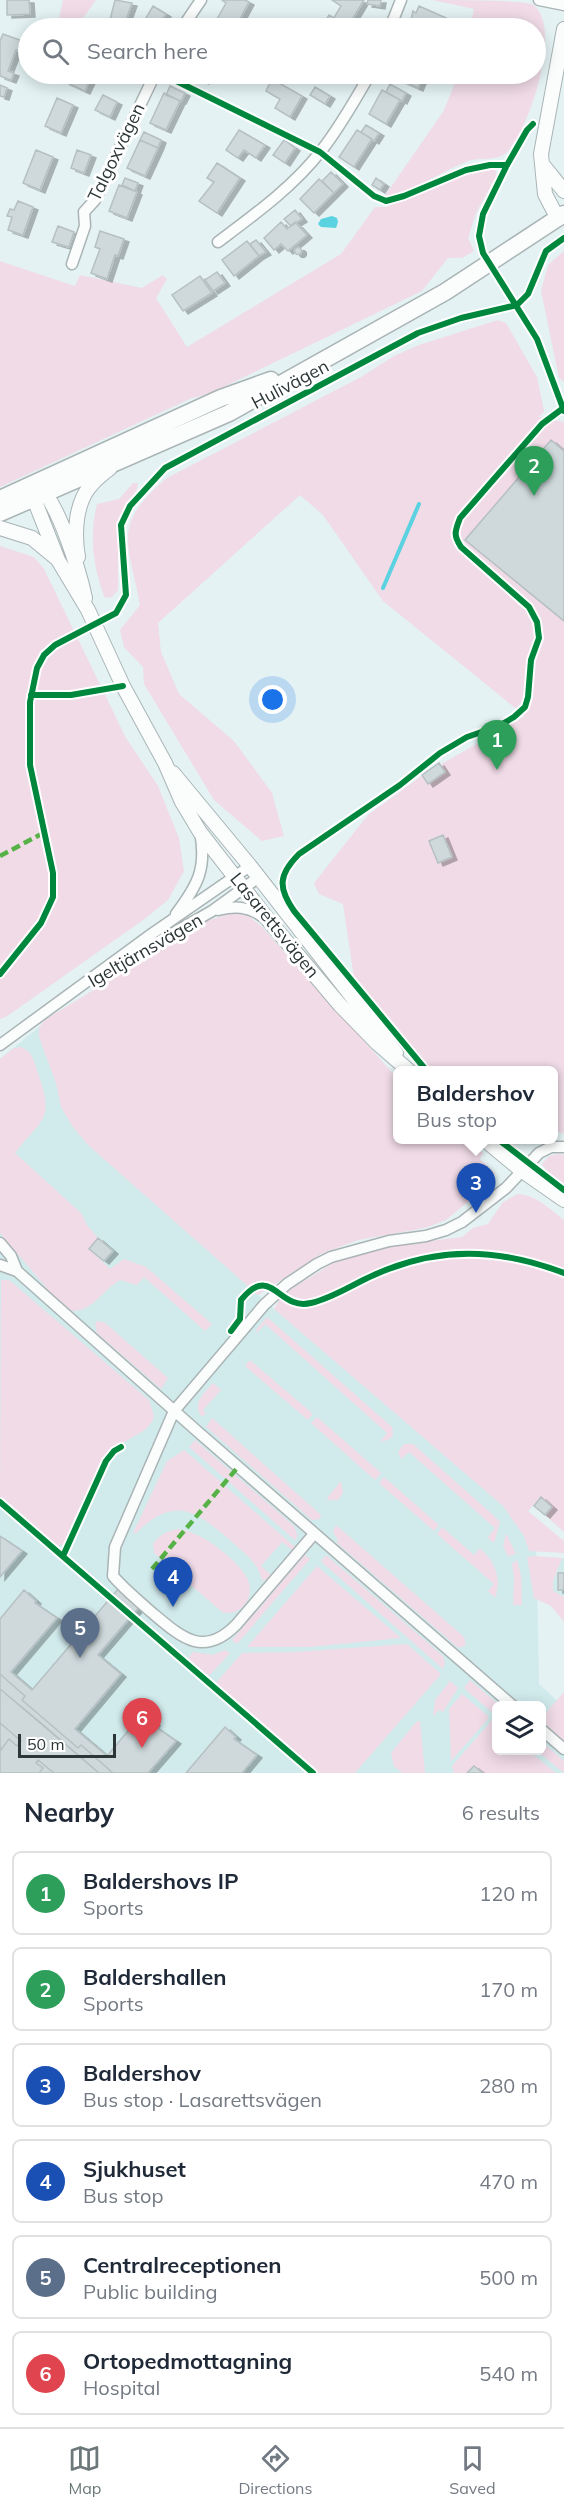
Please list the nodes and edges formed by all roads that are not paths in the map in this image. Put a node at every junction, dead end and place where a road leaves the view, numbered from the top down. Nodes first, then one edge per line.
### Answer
1 (201, 0) edge
2 (401, 0) edge
3 (539, 0) edge
4 (564, 5) edge
5 (189, 18) edge
6 (394, 18) edge
7 (564, 29) edge
8 (150, 84) edge
9 (364, 84) edge
10 (542, 164) junction
11 (564, 190) edge
12 (561, 217) edge
13 (218, 242) dead end
14 (72, 264) dead end
15 (320, 361) junction
16 (115, 464) junction
17 (39, 492) junction
18 (0, 499) edge
19 (0, 513) edge
20 (0, 528) edge
21 (58, 560) junction
22 (81, 577) junction
23 (88, 610) junction
24 (165, 763) junction
25 (200, 832) junction
26 (255, 871) junction
27 (235, 876) junction
28 (244, 888) junction
29 (212, 911) junction
30 (269, 921) junction
31 (169, 924) junction
32 (78, 988) junction
33 (0, 1046) edge
34 (403, 1066) edge
35 (405, 1066) edge
36 (489, 1144) edge
37 (564, 1147) edge
38 (521, 1170) junction
39 (564, 1200) edge
40 (0, 1243) edge
41 (0, 1265) edge
42 (17, 1271) junction
43 (174, 1411) junction
44 (315, 1534) junction
45 (507, 1701) edge
46 (546, 1733) edge
47 (564, 1749) edge

1 - 5 street
2 - 6 street
3 - 4 street
7 - 10 street
8 - 14 street, Talgoxvägen
9 - 13 street
10 - 11 street
10 - 12 street
12 - 15 main road, Hulivägen
15 - 16 main road, Hulivägen
15 - 17 main road, Hulivägen
16 - 17 main road, Hulivägen
16 - 22 street
17 - 18 main road, Hulivägen
17 - 19 main road, Hulivägen
17 - 21 street, Lasarettsvägen
17 - 22 street, Lasarettsvägen
20 - 21 street
21 - 23 street, Lasarettsvägen
22 - 23 street, Lasarettsvägen
23 - 24 street, Lasarettsvägen
24 - 25 street, Lasarettsvägen
24 - 26 street, Lasarettsvägen
25 - 27 street, Lasarettsvägen
25 - 31 street, Igeltjärnsvägen
26 - 27 street, Igeltjärnsvägen
26 - 28 street, Igeltjärnsvägen
26 - 35 street, Lasarettsvägen
27 - 28 street, Lasarettsvägen
27 - 31 street, Igeltjärnsvägen
28 - 29 street, Igeltjärnsvägen
28 - 30 street, Lasarettsvägen
29 - 30 street, Igeltjärnsvägen
29 - 32 street, Igeltjärnsvägen
30 - 34 street, Lasarettsvägen
31 - 32 street, Igeltjärnsvägen
32 - 33 street, Igeltjärnsvägen
36 - 38 street
37 - 38 street
38 - 39 street
38 - 43 street
40 - 42 street
41 - 42 street
42 - 43 street
43 - 44 street
43 - 44 street
44 - 45 street
46 - 47 street

